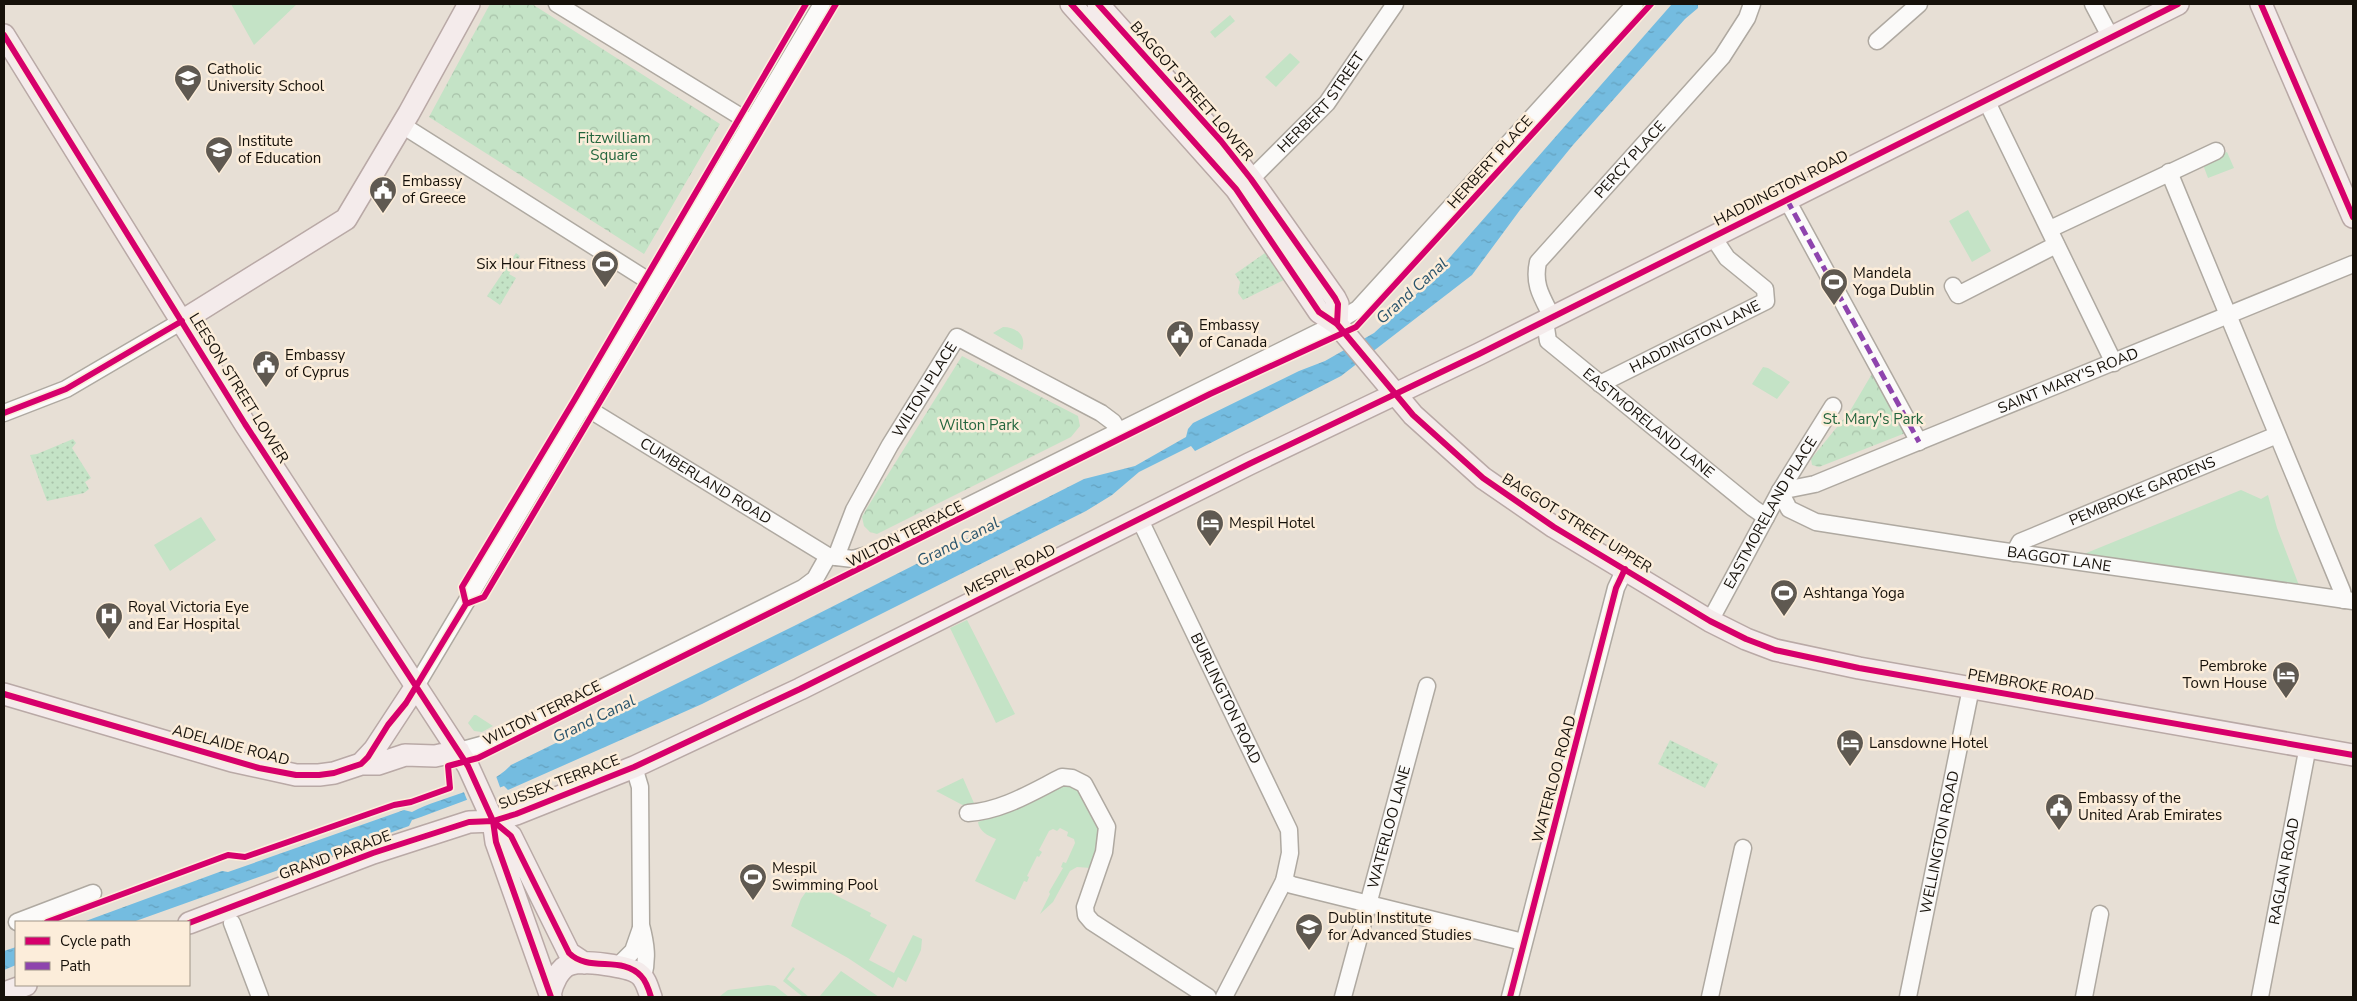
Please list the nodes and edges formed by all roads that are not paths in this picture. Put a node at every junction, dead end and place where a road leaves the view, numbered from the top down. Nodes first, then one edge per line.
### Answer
1 (469, 4) edge
2 (557, 4) edge
3 (822, 4) edge
4 (1071, 4) edge
5 (1098, 4) edge
6 (1395, 4) edge
7 (1635, 4) edge
8 (1752, 4) edge
9 (1919, 4) edge
10 (2094, 4) edge
11 (2178, 4) edge
12 (2261, 4) edge
13 (4, 35) edge
14 (2111, 38) junction
15 (1877, 41) dead end
16 (1122, 45) junction
17 (1986, 100) junction
18 (751, 123) junction
19 (402, 124) junction
20 (2216, 150) dead end
21 (2169, 172) junction
22 (1243, 184) junction
23 (1787, 200) junction
24 (2353, 217) edge
25 (2050, 229) junction
26 (1713, 237) junction
27 (2056, 244) junction
28 (2353, 264) edge
29 (655, 285) junction
30 (1954, 286) dead end
31 (2228, 314) junction
32 (1548, 319) junction
33 (182, 321) junction
34 (1342, 331) junction
35 (2114, 363) junction
36 (1600, 384) junction
37 (1395, 394) junction
38 (584, 404) junction
39 (1833, 406) dead end
40 (4, 413) edge
41 (1118, 430) junction
42 (2278, 434) junction
43 (1919, 442) junction
44 (1780, 491) junction
45 (1759, 513) junction
46 (1140, 520) junction
47 (2014, 553) junction
48 (832, 556) junction
49 (1625, 569) junction
50 (2348, 600) edge
51 (1710, 621) junction
52 (416, 686) junction
53 (1427, 686) dead end
54 (1971, 688) junction
55 (4, 694) edge
56 (379, 741) junction
57 (2308, 746) junction
58 (405, 755) junction
59 (2353, 755) edge
60 (465, 762) junction
61 (361, 764) junction
62 (634, 767) junction
63 (490, 813) junction
64 (968, 813) dead end
65 (1743, 848) dead end
66 (1284, 881) junction
67 (93, 893) dead end
68 (1368, 904) junction
69 (2100, 914) dead end
70 (19, 921) edge
71 (190, 923) edge
72 (232, 923) dead end
73 (641, 926) junction
74 (1524, 942) junction
75 (584, 963) junction
76 (619, 965) junction
77 (643, 977) junction
78 (23, 986) edge
79 (4, 993) edge
80 (551, 996) edge
81 (260, 997) edge
82 (651, 997) edge
83 (1208, 997) edge
84 (1224, 997) edge
85 (1343, 997) edge
86 (1510, 997) edge
87 (1710, 997) edge
88 (1908, 997) edge
89 (2084, 997) edge
90 (2260, 997) edge

1 - 19 main road
2 - 18 street
3 - 18 street
4 - 16 main road, BAGGOT STREET LOWER
5 - 16 main road, BAGGOT STREET LOWER
6 - 22 street, HERBERT STREET
7 - 34 street, HERBERT PLACE
8 - 32 street, PERCY PLACE
9 - 15 street
10 - 14 street
11 - 14 main road, HADDINGTON ROAD
12 - 24 main road
13 - 33 main road, LEESON STREET LOWER
14 - 17 main road, HADDINGTON ROAD
16 - 22 main road, BAGGOT STREET LOWER
17 - 23 main road, HADDINGTON ROAD
17 - 25 street
18 - 29 street
19 - 29 street
19 - 33 main road
20 - 21 street
21 - 25 street
21 - 31 street
22 - 34 main road, BAGGOT STREET LOWER
23 - 26 main road, HADDINGTON ROAD
23 - 43 street
25 - 27 street
26 - 32 main road, HADDINGTON ROAD
26 - 36 street, HADDINGTON LANE
27 - 30 street
27 - 35 street
28 - 31 street, SAINT MARY'S ROAD
29 - 38 street
31 - 35 street, SAINT MARY'S ROAD
31 - 42 street
32 - 36 street, EASTMORELAND LANE
32 - 37 main road, HADDINGTON ROAD
33 - 40 street
33 - 52 main road, LEESON STREET LOWER
34 - 37 main road, BAGGOT STREET LOWER
34 - 41 street, WILTON TERRACE
35 - 43 street, SAINT MARY'S ROAD
36 - 45 street, EASTMORELAND LANE
37 - 46 main road, MESPIL ROAD
37 - 49 main road, BAGGOT STREET UPPER
38 - 48 street, CUMBERLAND ROAD
38 - 52 street
39 - 44 street, EASTMORELAND PLACE
41 - 48 street, WILTON TERRACE
41 - 48 street, WILTON PLACE
42 - 47 street, PEMBROKE GARDENS
42 - 50 street
43 - 44 street, SAINT MARY'S ROAD
44 - 45 street, EASTMORELAND PLACE
44 - 47 street, BAGGOT LANE
45 - 51 street, EASTMORELAND PLACE
46 - 62 main road, MESPIL ROAD
46 - 66 street, BURLINGTON ROAD
47 - 50 street, BAGGOT LANE
48 - 60 street, WILTON TERRACE
49 - 51 main road, BAGGOT STREET UPPER
49 - 74 street, WATERLOO ROAD
51 - 54 main road, PEMBROKE ROAD
52 - 56 main road
52 - 60 main road, LEESON STREET LOWER
53 - 68 street, WATERLOO LANE
54 - 57 main road, PEMBROKE ROAD
54 - 88 street, WELLINGTON ROAD
55 - 61 main road, ADELAIDE ROAD
56 - 58 main road, ADELAIDE ROAD
56 - 61 main road
57 - 59 main road, PEMBROKE ROAD
57 - 90 street, RAGLAN ROAD
58 - 60 main road, ADELAIDE ROAD
58 - 61 main road, ADELAIDE ROAD
60 - 63 main road, LEESON STREET LOWER
62 - 63 main road, SUSSEX TERRACE
62 - 73 street, SUSSEX TERRACE
63 - 71 main road, GRAND PARADE
63 - 75 main road
63 - 80 main road
64 - 83 street
65 - 87 street
66 - 68 street
66 - 84 street, BURLINGTON ROAD
67 - 70 street
68 - 74 street
68 - 85 street, WATERLOO LANE
69 - 89 street
72 - 81 street
73 - 76 street, SUSSEX TERRACE
73 - 77 street, SUSSEX TERRACE
74 - 86 street, WATERLOO ROAD
75 - 76 main road
75 - 80 main road
76 - 77 main road
77 - 82 main road
78 - 79 main road

